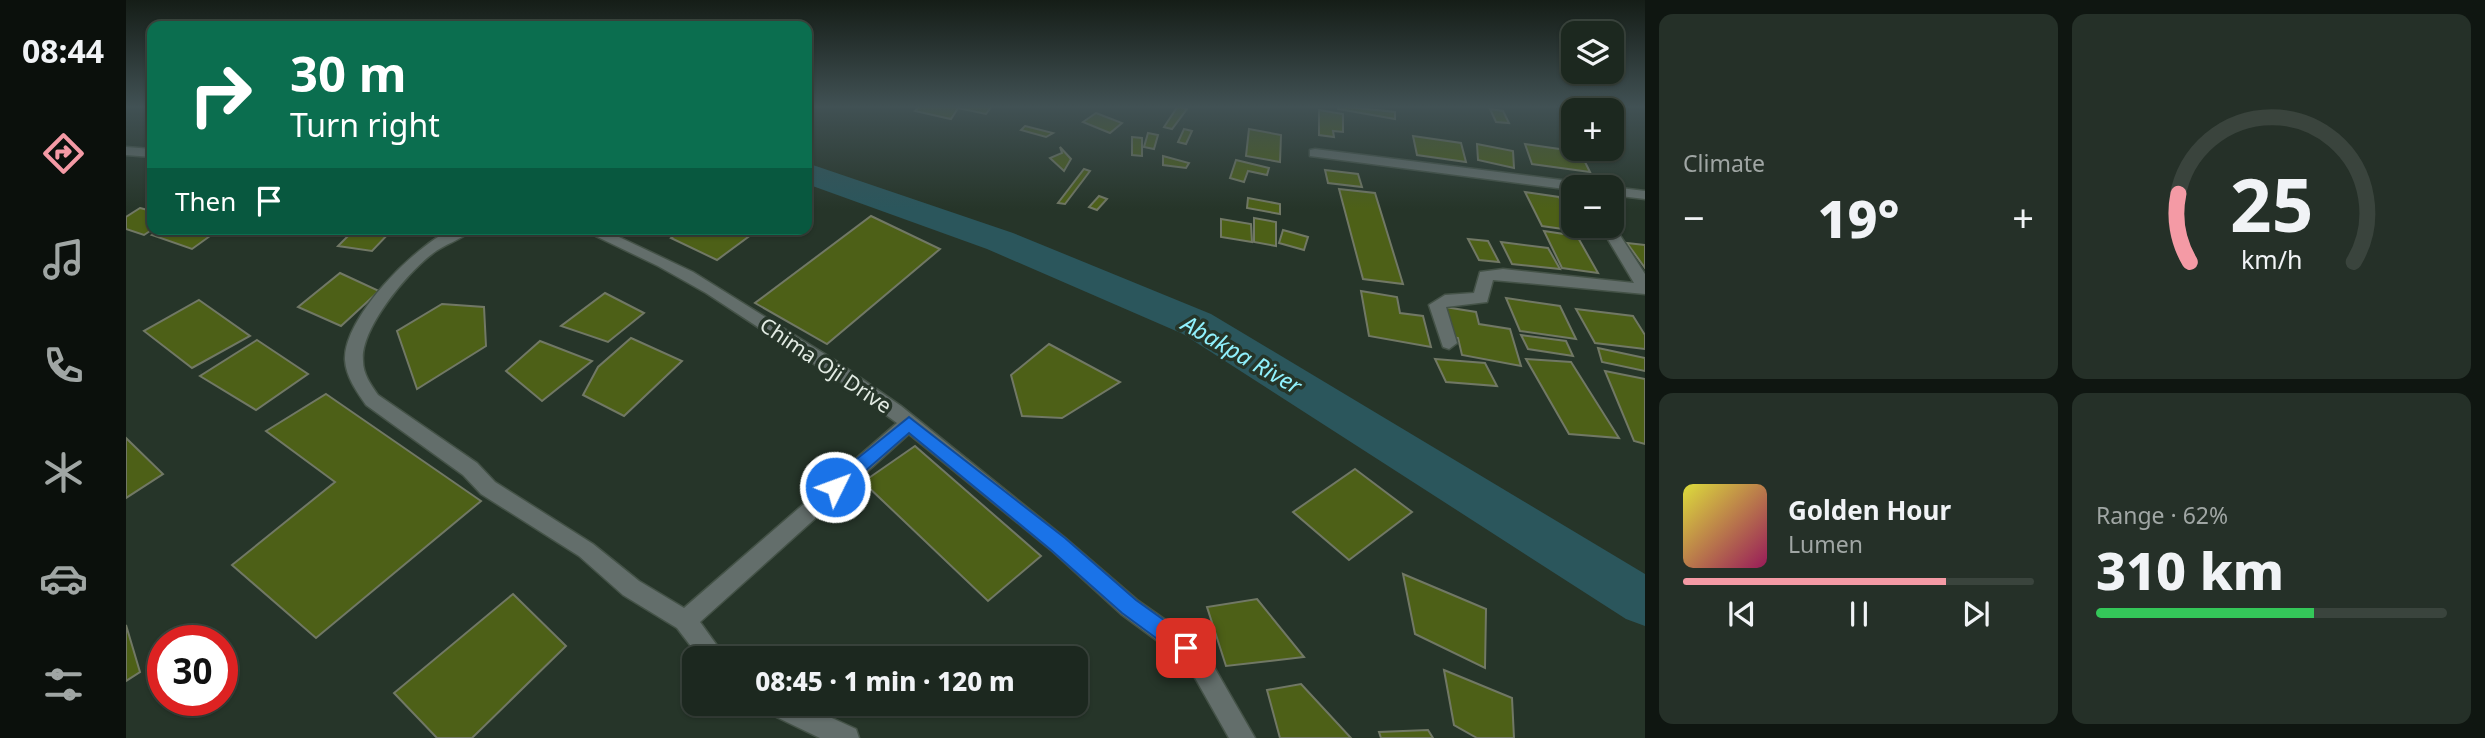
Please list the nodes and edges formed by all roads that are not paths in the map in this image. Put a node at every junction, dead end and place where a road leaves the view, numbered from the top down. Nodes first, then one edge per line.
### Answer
1 (126, 151) edge
2 (147, 153) edge
3 (1315, 153) dead end
4 (1561, 184) edge
5 (1624, 192) edge
6 (1645, 195) edge
7 (452, 235) edge
8 (603, 235) edge
9 (1614, 238) edge
10 (1645, 288) edge
11 (1449, 343) dead end
12 (909, 423) junction
13 (685, 621) junction
14 (705, 646) edge
15 (800, 716) edge
16 (847, 738) edge
17 (1242, 738) edge

1 - 2 street
3 - 4 street
5 - 6 street
7 - 13 street
8 - 12 street, Chima Oji Drive
9 - 10 street
10 - 11 street
12 - 13 street, Chima Oji Drive
12 - 17 street
13 - 14 street
15 - 16 street

